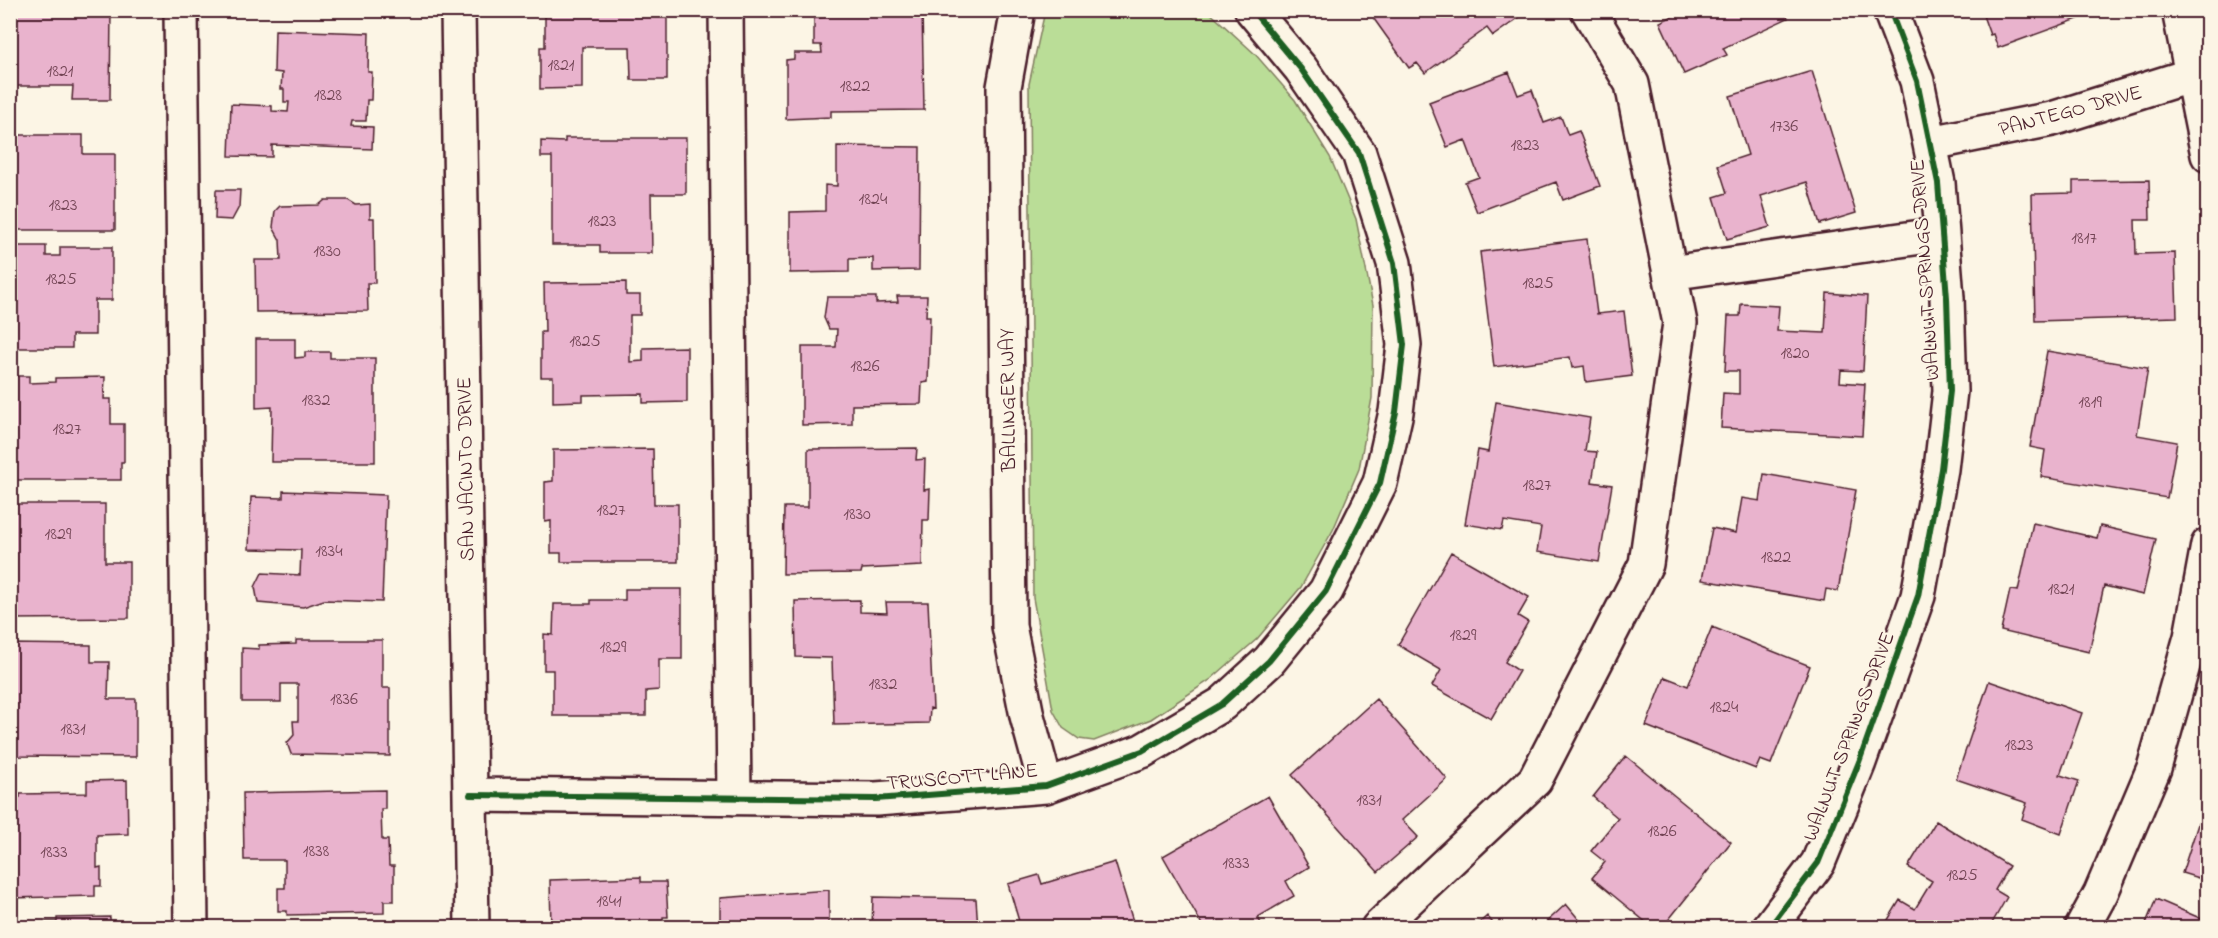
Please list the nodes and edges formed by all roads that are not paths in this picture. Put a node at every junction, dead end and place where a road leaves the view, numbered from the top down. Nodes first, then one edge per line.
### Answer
1 (181, 10) edge
2 (458, 10) edge
3 (726, 10) edge
4 (1018, 10) edge
5 (1252, 10) edge
6 (1588, 10) edge
7 (1890, 10) edge
8 (2179, 10) edge
9 (2200, 73) edge
10 (1930, 143) junction
11 (2208, 155) edge
12 (1942, 234) junction
13 (1670, 273) junction
14 (2208, 545) edge
15 (1046, 786) junction
16 (470, 795) junction
17 (734, 798) junction
18 (191, 927) edge
19 (472, 927) edge
20 (1378, 927) edge
21 (1769, 927) edge
22 (2082, 927) edge

1 - 18 street
2 - 16 street, SAN JACINTO DRIVE
3 - 17 street
4 - 15 street, BALLINGER WAY
5 - 15 street, TRUSCOTT LANE
6 - 13 street
7 - 10 street, WALNUT SPRINGS DRIVE
8 - 9 street
9 - 10 street, PANTEGO DRIVE
9 - 11 street
10 - 12 street, WALNUT SPRINGS DRIVE
12 - 13 street
12 - 21 street, WALNUT SPRINGS DRIVE
13 - 20 street
14 - 22 street
15 - 17 street, TRUSCOTT LANE
16 - 17 street, TRUSCOTT LANE
16 - 19 street, SAN JACINTO DRIVE

